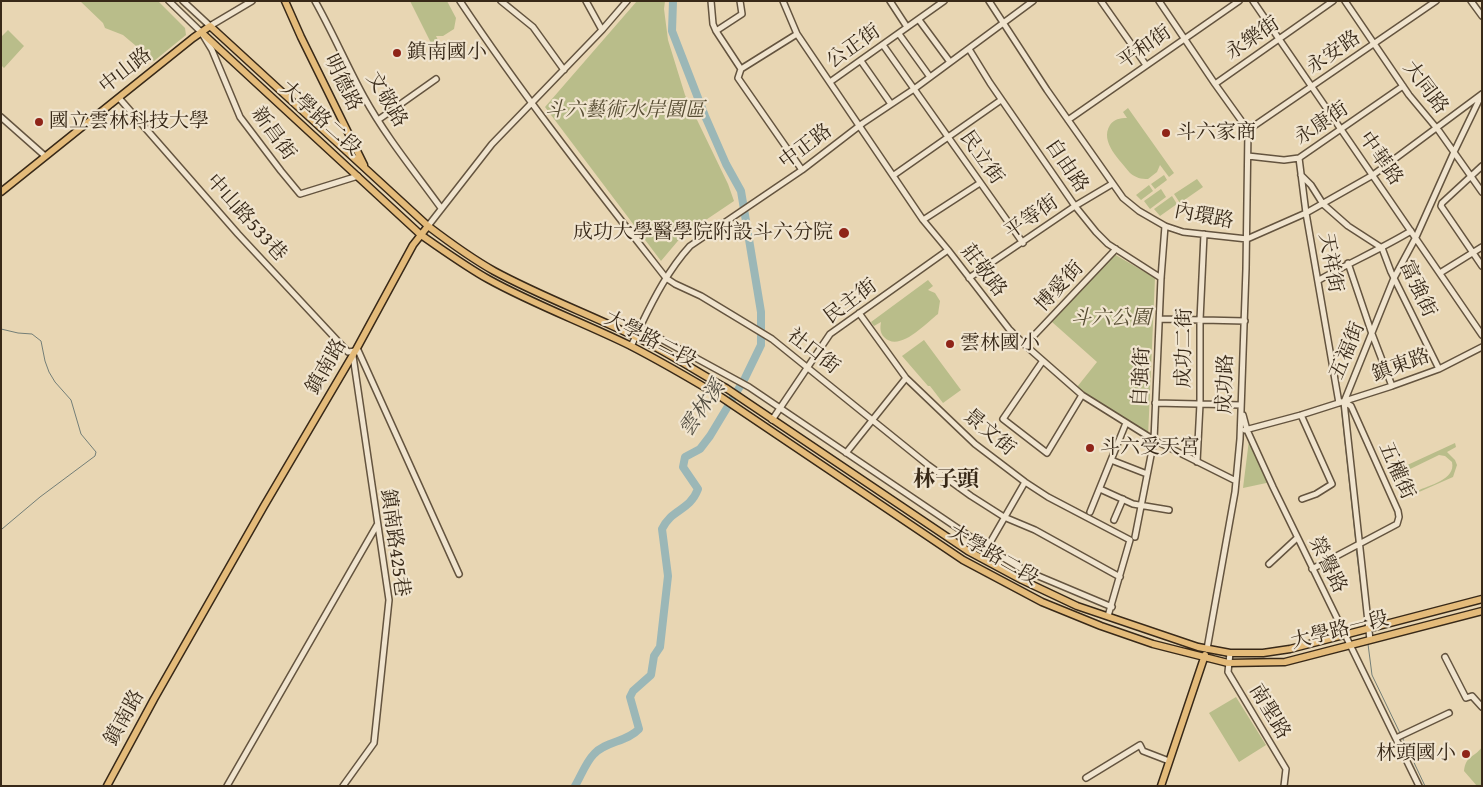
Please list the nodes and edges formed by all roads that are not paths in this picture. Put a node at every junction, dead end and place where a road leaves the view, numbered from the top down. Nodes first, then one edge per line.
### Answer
1 (169, 1) edge
2 (183, 1) edge
3 (252, 1) edge
4 (286, 1) edge
5 (315, 1) edge
6 (460, 1) edge
7 (501, 1) edge
8 (586, 1) edge
9 (711, 1) edge
10 (740, 1) edge
11 (783, 1) edge
12 (890, 1) edge
13 (944, 1) edge
14 (989, 1) edge
15 (1033, 1) edge
16 (1101, 1) edge
17 (1159, 1) edge
18 (1239, 1) edge
19 (1253, 1) edge
20 (1333, 1) edge
21 (1345, 1) edge
22 (1436, 1) edge
23 (1471, 1) edge
24 (624, 2) edge
25 (1482, 16) edge
26 (919, 20) junction
27 (1003, 24) junction
28 (210, 26) junction
29 (907, 27) junction
30 (602, 30) junction
31 (716, 31) junction
32 (201, 32) junction
33 (797, 34) junction
34 (899, 34) junction
35 (1184, 39) junction
36 (1278, 40) junction
37 (1374, 44) junction
38 (883, 45) junction
39 (969, 49) junction
40 (861, 61) junction
41 (950, 62) junction
42 (1146, 65) junction
43 (741, 69) junction
44 (564, 70) junction
45 (930, 77) junction
46 (436, 79) dead end
47 (830, 82) junction
48 (1215, 84) junction
49 (1311, 86) junction
50 (1403, 86) junction
51 (914, 90) junction
52 (1481, 95) edge
53 (119, 98) junction
54 (1001, 100) junction
55 (531, 104) junction
56 (891, 104) junction
57 (1, 117) edge
58 (378, 120) junction
59 (1068, 120) junction
60 (859, 126) junction
61 (1436, 128) junction
62 (1248, 130) junction
63 (1341, 130) junction
64 (947, 136) junction
65 (1453, 150) junction
66 (45, 156) junction
67 (1248, 156) junction
68 (1299, 158) junction
69 (1482, 166) edge
70 (366, 168) junction
71 (802, 170) junction
72 (894, 174) junction
73 (1301, 175) junction
74 (1373, 175) junction
75 (359, 176) junction
76 (1470, 176) junction
77 (980, 183) junction
78 (1112, 184) junction
79 (1, 192) edge
80 (1482, 192) edge
81 (1323, 204) junction
82 (1075, 206) junction
83 (441, 208) junction
84 (1306, 213) junction
85 (923, 220) junction
86 (428, 226) junction
87 (1165, 226) junction
88 (1204, 234) junction
89 (1414, 234) junction
90 (421, 235) junction
91 (1247, 239) junction
92 (1023, 243) junction
93 (1482, 247) edge
94 (1382, 248) junction
95 (1116, 249) junction
96 (948, 250) junction
97 (1473, 253) junction
98 (1348, 263) junction
99 (1482, 266) edge
100 (494, 271) junction
101 (1440, 273) junction
102 (1393, 276) junction
103 (666, 278) junction
104 (970, 278) junction
105 (1161, 278) junction
106 (488, 279) junction
107 (1319, 280) junction
108 (859, 313) junction
109 (1160, 320) junction
110 (1200, 320) junction
111 (1245, 321) junction
112 (639, 328) junction
113 (1371, 332) junction
114 (1482, 335) edge
115 (636, 337) junction
116 (1025, 345) junction
117 (631, 346) junction
118 (1482, 347) edge
119 (355, 352) junction
120 (1042, 362) junction
121 (808, 367) junction
122 (1439, 369) junction
123 (906, 378) junction
124 (1392, 386) junction
125 (1082, 395) junction
126 (1341, 402) junction
127 (1155, 403) junction
128 (1200, 404) junction
129 (1241, 407) junction
130 (779, 408) junction
131 (1301, 415) junction
132 (872, 419) junction
133 (772, 420) junction
134 (1126, 423) junction
135 (1241, 430) junction
136 (1247, 430) junction
137 (1154, 440) junction
138 (820, 452) junction
139 (846, 453) junction
140 (814, 460) junction
141 (1111, 460) junction
142 (1197, 462) junction
143 (1147, 474) junction
144 (1236, 481) junction
145 (1025, 482) junction
146 (1100, 489) junction
147 (1123, 499) junction
148 (1302, 499) dead end
149 (1141, 506) junction
150 (1169, 510) dead end
151 (1090, 512) dead end
152 (1004, 517) junction
153 (1114, 520) dead end
154 (378, 525) junction
155 (1297, 538) junction
156 (1133, 539) junction
157 (1359, 544) junction
158 (987, 548) junction
159 (1270, 564) dead end
160 (1000, 569) junction
161 (1312, 569) junction
162 (459, 574) dead end
163 (997, 578) junction
164 (1120, 578) junction
165 (1482, 599) edge
166 (1112, 607) junction
167 (1482, 611) edge
168 (1108, 616) junction
169 (1370, 628) junction
170 (1345, 636) junction
171 (1370, 640) junction
172 (1350, 646) junction
173 (1207, 649) junction
174 (1230, 653) junction
175 (1204, 657) junction
176 (1446, 657) dead end
177 (1228, 663) junction
178 (1482, 707) edge
179 (1449, 713) dead end
180 (1396, 738) junction
181 (1169, 761) junction
182 (1086, 778) dead end
183 (107, 786) edge
184 (227, 786) edge
185 (343, 786) edge
186 (1161, 786) edge
187 (1284, 786) edge
188 (1419, 786) edge

1 - 32 street
2 - 28 street
3 - 28 street, 中山路
4 - 70 main road, 明德路
5 - 58 street, 文敬路
6 - 55 street, 社口街
7 - 44 street
8 - 30 street
9 - 31 street
10 - 31 street
11 - 33 street, 莊敬路
12 - 29 street
13 - 26 street, 公正街
14 - 27 street, 內環路
15 - 27 street, 中正路
16 - 42 street
17 - 35 street
18 - 35 street, 平和街
19 - 36 street, 中華路
20 - 36 street, 永樂街
21 - 37 street, 大同路
22 - 37 street, 永安路
23 - 25 street
24 - 30 street, 鎮南路
26 - 29 street, 公正街
26 - 41 street
27 - 39 street, 中正路
27 - 59 street, 內環路
28 - 32 main road, 中山路
28 - 70 main road, 大學路二段
29 - 34 street, 公正街
30 - 44 street, 鎮南路
31 - 43 street
32 - 53 main road, 中山路
32 - 75 main road, 大學路二段
32 - 75 street, 新昌街
33 - 43 street
33 - 47 street, 莊敬路
34 - 38 street, 公正街
34 - 45 street
35 - 42 street, 平和街
35 - 48 street
36 - 48 street, 永樂街
36 - 49 street, 中華路
37 - 49 street, 永安路
37 - 50 street, 大同路
38 - 40 street, 公正街
38 - 51 street, 民立街
39 - 41 street, 中正路
39 - 54 street, 自由路
40 - 47 street, 公正街
40 - 56 street
41 - 45 street, 中正路
42 - 59 street, 平和街
43 - 71 street
44 - 55 street, 鎮南路
45 - 51 street, 中正路
46 - 58 street
47 - 60 street, 莊敬路
48 - 62 street
49 - 62 street, 永安路
49 - 63 street, 中華路
50 - 61 street, 大同路
50 - 63 street, 永康街
51 - 56 street, 中正路
51 - 64 street, 民立街
52 - 61 street, 內環路
52 - 65 street, 五福街
53 - 66 main road, 中山路
53 - 119 street, 中山路533巷
54 - 64 street
54 - 82 street, 自由路
55 - 83 street, 鎮南路
55 - 103 street, 社口街
56 - 60 street, 中正路
57 - 66 street
58 - 83 street, 文敬路
59 - 78 street, 內環路
60 - 71 street, 中正路
60 - 72 street, 莊敬路
61 - 65 street, 大同路
61 - 74 street, 內環路
62 - 67 street, 成功路
63 - 68 street, 永康街
63 - 74 street, 中華路
64 - 72 street
64 - 77 street, 民立街
65 - 76 street, 大同路
65 - 89 street, 五福街
66 - 79 main road, 中山路
67 - 68 street, 永康街
67 - 91 street, 成功路
68 - 73 street, 天祥街
69 - 76 street
70 - 75 main road
70 - 86 main road, 大學路二段
71 - 103 street, 中正路
72 - 85 street, 莊敬路
73 - 81 street
73 - 84 street, 天祥街
74 - 81 street, 內環路
74 - 89 street, 中華路
75 - 90 main road, 大學路二段
76 - 80 street, 大同路
76 - 97 street
77 - 85 street
77 - 92 street, 民立街
78 - 82 street, 平等街
78 - 87 street, 內環路
81 - 84 street, 內環路
81 - 94 street
82 - 92 street, 平等街
82 - 95 street, 自由路
83 - 86 street, 鎮南路
84 - 91 street, 內環路
84 - 107 street, 天祥街
85 - 96 street, 莊敬路
86 - 90 main road, 鎮南路
86 - 100 main road, 大學路二段
87 - 88 street, 內環路
87 - 105 street, 自強街
88 - 91 street, 內環路
88 - 110 street, 成功二街
89 - 94 street
89 - 101 street, 中華路
89 - 102 street, 五福街
90 - 106 main road, 大學路二段
90 - 119 main road, 鎮南路
91 - 111 street, 成功路
92 - 104 street, 平等街
93 - 97 street
94 - 98 street
94 - 102 street, 富強街
95 - 105 street, 自由路
95 - 116 street, 博愛街
96 - 104 street, 莊敬路
96 - 108 street, 民主街
97 - 99 street
97 - 101 street
98 - 107 street
98 - 113 street
100 - 106 main road
100 - 115 main road, 大學路二段
101 - 114 street, 中華路
102 - 113 street, 五福街
102 - 122 street, 富強街
103 - 112 street, 中正路
103 - 121 street, 社口街
104 - 116 street, 莊敬路
105 - 109 street, 自強街
106 - 117 main road, 大學路二段
107 - 126 street, 天祥街
108 - 121 street, 民主街
108 - 123 street, 景文街
109 - 110 street
109 - 127 street, 自強街
110 - 111 street
110 - 128 street, 成功二街
111 - 129 street, 成功路
112 - 115 street, 中正路
112 - 130 street, 大學路二段
113 - 124 street
113 - 126 street, 五福街
115 - 117 street, 中正路
115 - 133 main road, 大學路二段
116 - 120 street, 莊敬路
117 - 140 main road, 大學路二段
118 - 122 street, 鎮東路
119 - 154 street, 鎮南路425巷
119 - 162 street
119 - 183 main road, 鎮南路
120 - 125 street, 莊敬路
120 - 125 street
121 - 130 street, 民主街
121 - 132 street, 社口街
122 - 124 street, 鎮東路
123 - 132 street
123 - 145 street, 景文街
124 - 126 street, 鎮東路
125 - 134 street, 莊敬路
126 - 131 street, 鎮東路
126 - 157 street, 五福街
126 - 157 street, 五權街
127 - 128 street
127 - 137 street, 自強街
128 - 129 street
128 - 142 street, 成功二街
129 - 135 street, 成功路
129 - 136 street, 榮譽路
130 - 133 street, 民主街
130 - 139 street, 大學路二段
131 - 136 street, 鎮東路
131 - 148 street
132 - 139 street
132 - 152 street, 社口街
133 - 138 main road, 大學路二段
134 - 137 street, 莊敬路
134 - 141 street
135 - 136 street, 鎮東路
135 - 144 street, 成功路
136 - 155 street, 榮譽路
137 - 142 street, 莊敬路
137 - 143 street, 自強街
138 - 140 main road
138 - 160 main road, 大學路二段
139 - 158 street, 大學路二段
140 - 163 main road, 大學路二段
141 - 143 street
141 - 146 street
142 - 144 street, 莊敬路
143 - 149 street, 自強街
144 - 173 street, 成功路
145 - 152 street
145 - 156 street, 景文街
146 - 147 street
146 - 151 street
147 - 149 street
147 - 153 street
149 - 150 street
149 - 156 street, 自強街
152 - 158 street
152 - 164 street, 社口街
154 - 184 street
154 - 185 street, 鎮南路425巷
155 - 159 street
155 - 161 street, 榮譽路
156 - 164 street, 自強街
157 - 161 street, 五權街
157 - 169 street, 五福街
158 - 166 street, 大學路二段
160 - 163 main road
160 - 168 main road, 大學路二段
161 - 170 street, 榮譽路
163 - 175 main road, 大學路二段
164 - 166 street, 自強街
165 - 169 main road, 大學路一段
166 - 168 street, 自強街
167 - 171 main road, 大學路一段
168 - 173 main road, 大學路二段
169 - 170 main road, 大學路一段
169 - 171 street, 五福街
170 - 172 street, 榮譽路
170 - 174 main road, 大學路一段
171 - 172 main road, 大學路一段
172 - 177 main road, 大學路一段
172 - 180 street, 榮譽路
173 - 174 main road, 大學路一段
173 - 175 main road, 成功路
174 - 177 street
175 - 177 main road, 大學路一段
175 - 181 main road, 成功路
176 - 178 street
177 - 187 street, 南聖路
179 - 180 street
180 - 188 street, 榮譽路
181 - 182 street
181 - 186 main road, 成功路

